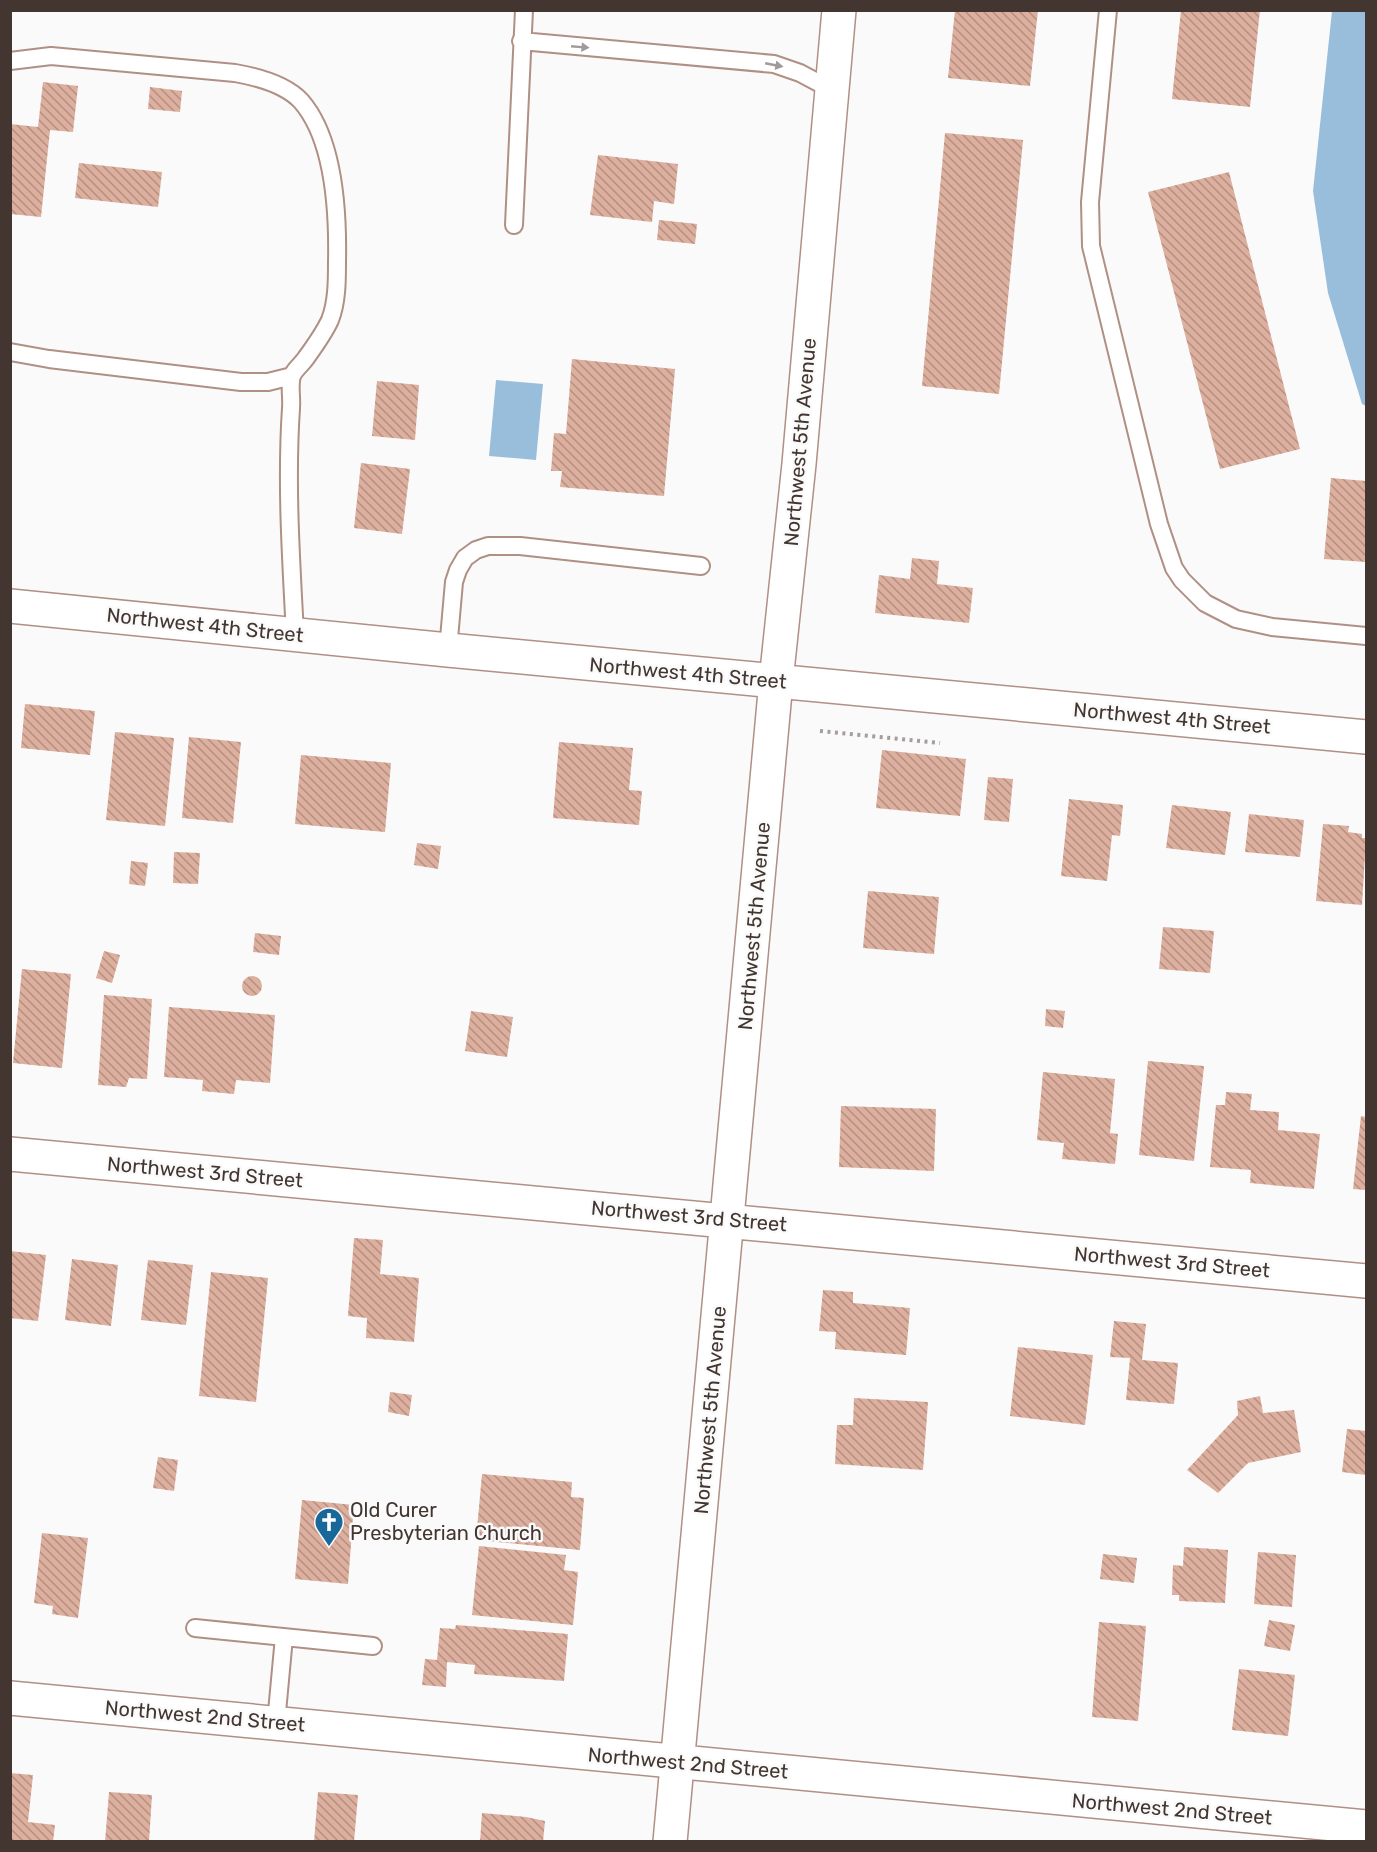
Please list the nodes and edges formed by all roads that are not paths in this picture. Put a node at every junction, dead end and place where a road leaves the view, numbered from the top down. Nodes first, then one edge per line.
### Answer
1 (524, 10) edge
2 (839, 10) edge
3 (1108, 10) edge
4 (521, 41) junction
5 (10, 61) edge
6 (832, 90) junction
7 (514, 225) dead end
8 (10, 352) edge
9 (292, 376) junction
10 (701, 566) dead end
11 (10, 606) edge
12 (295, 634) junction
13 (1366, 636) edge
14 (448, 650) junction
15 (776, 681) junction
16 (1366, 737) edge
17 (10, 1154) edge
18 (727, 1220) junction
19 (1366, 1281) edge
20 (195, 1628) dead end
21 (284, 1637) junction
22 (373, 1646) dead end
23 (10, 1698) edge
24 (276, 1723) junction
25 (677, 1762) junction
26 (1366, 1827) edge
27 (670, 1842) edge

1 - 4 lane
2 - 6 street, Northwest 5th Avenue
3 - 13 lane
4 -> 6 lane
4 - 7 lane
5 - 9 lane
6 - 15 street, Northwest 5th Avenue
8 - 9 lane
9 - 12 lane
10 - 14 lane
11 - 12 street, Northwest 4th Street
12 - 14 street, Northwest 4th Street
14 - 15 street, Northwest 4th Street
15 - 16 street, Northwest 4th Street
15 - 18 street, Northwest 5th Avenue
17 - 18 street, Northwest 3rd Street
18 - 19 street, Northwest 3rd Street
18 - 25 street, Northwest 5th Avenue
20 - 21 lane
21 - 22 lane
21 - 24 lane
23 - 24 street, Northwest 2nd Street
24 - 25 street, Northwest 2nd Street
25 - 26 street, Northwest 2nd Street
25 - 27 street, Northwest 5th Avenue

